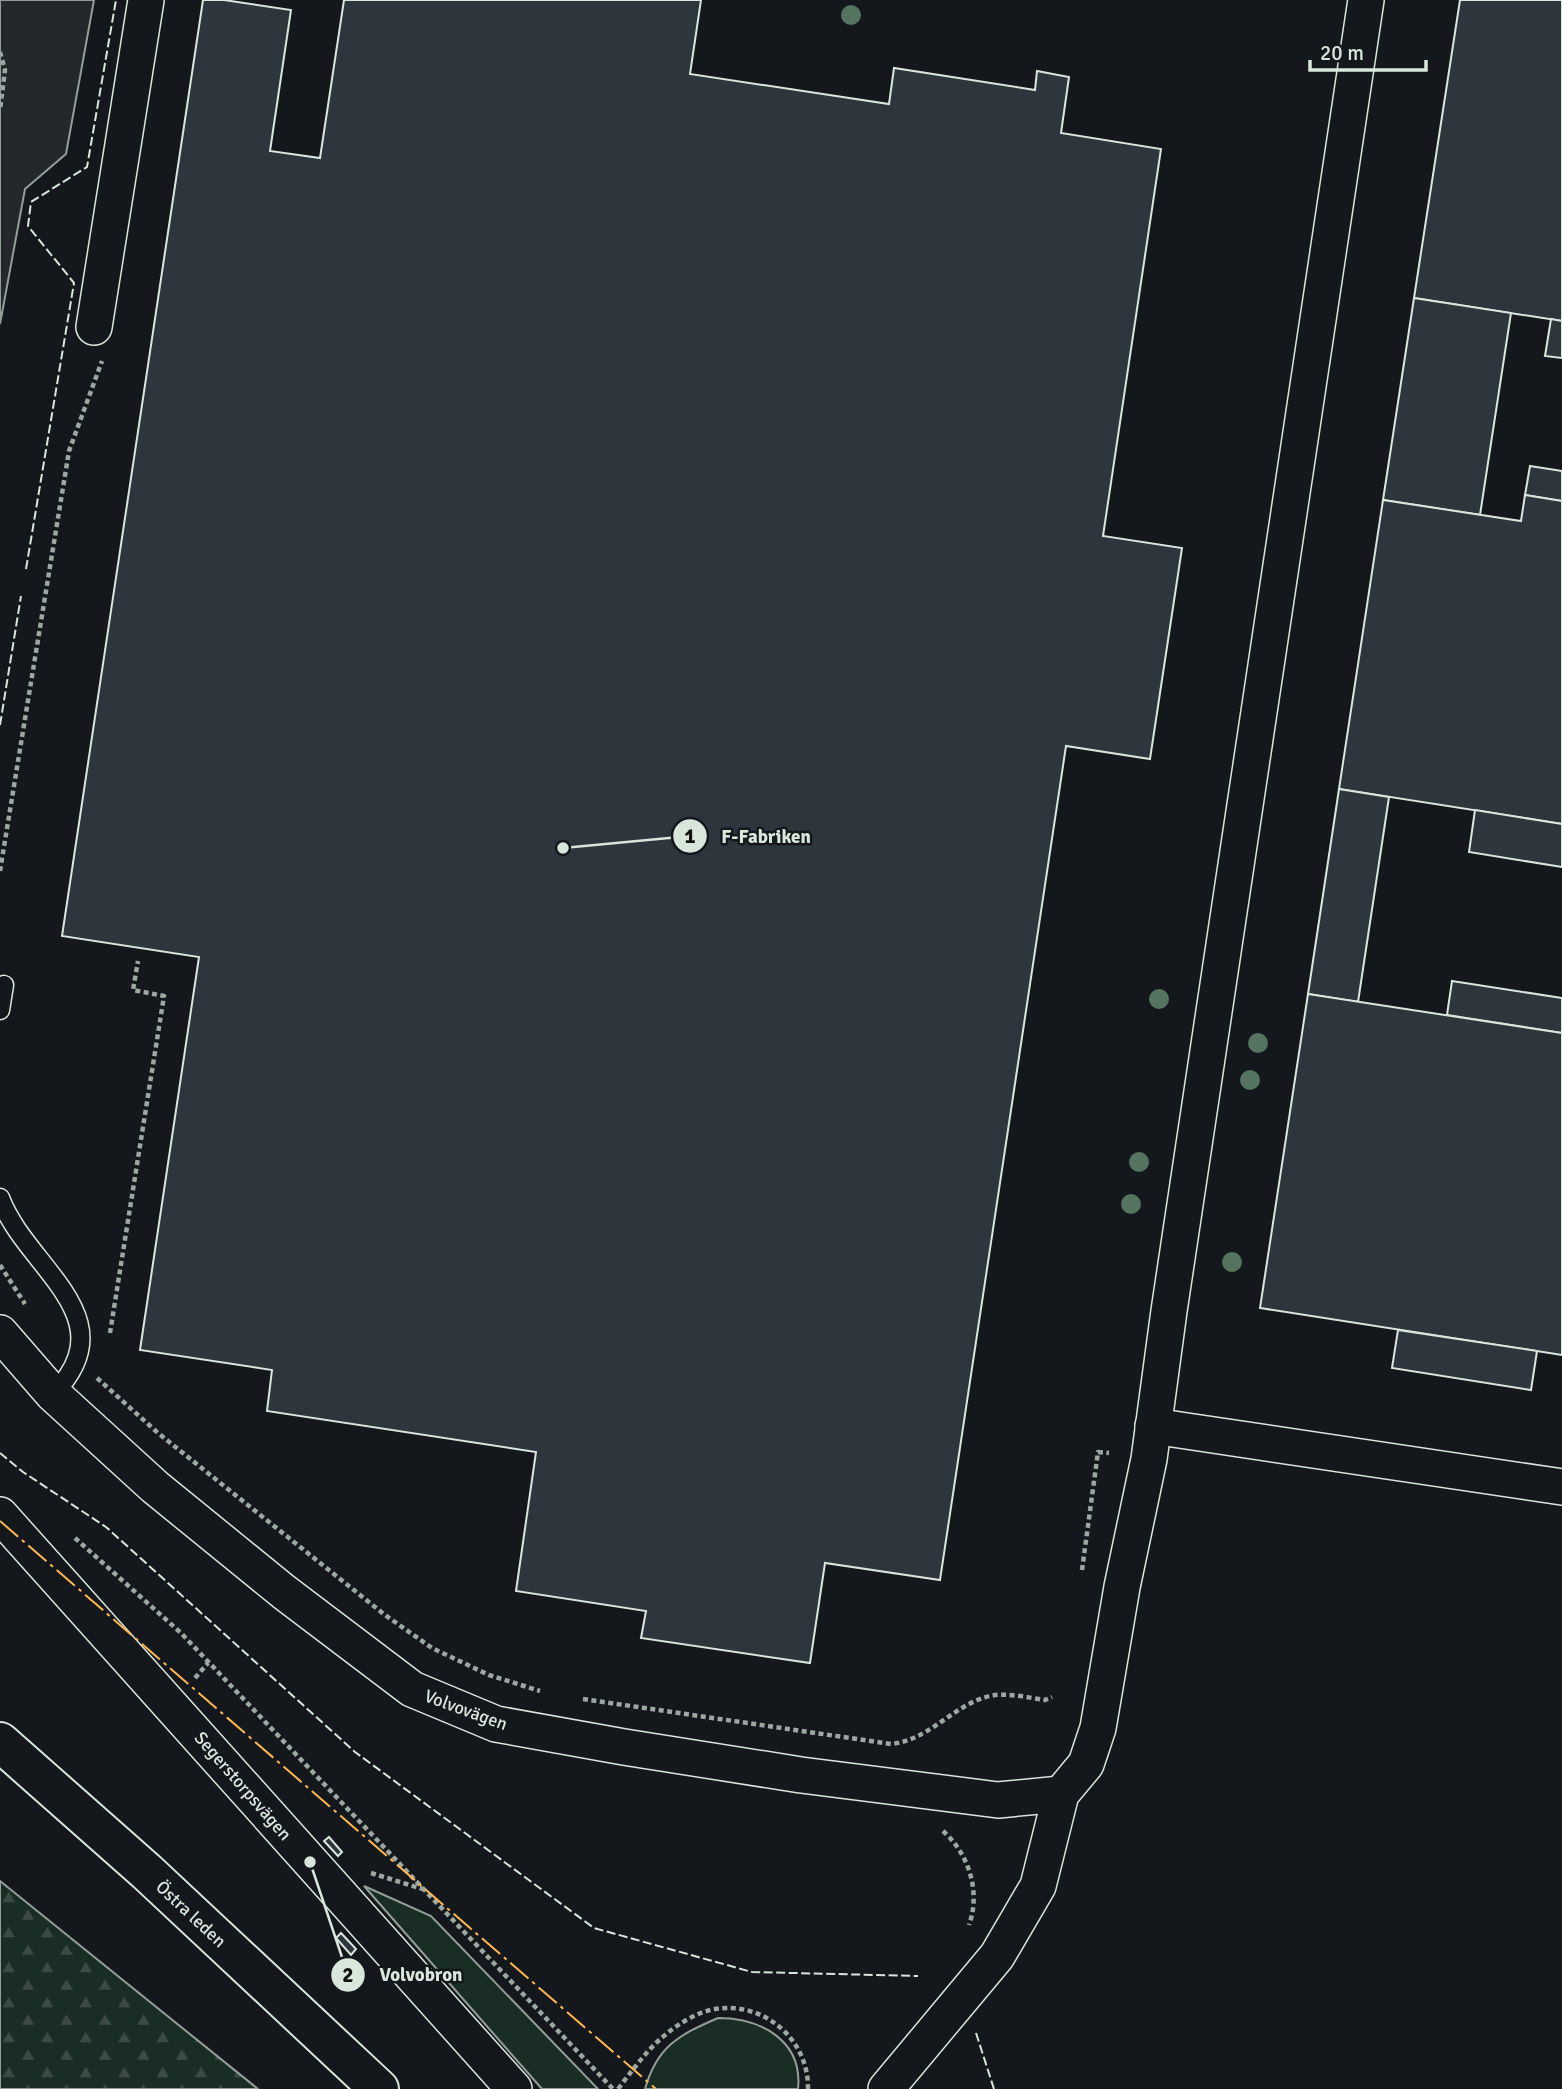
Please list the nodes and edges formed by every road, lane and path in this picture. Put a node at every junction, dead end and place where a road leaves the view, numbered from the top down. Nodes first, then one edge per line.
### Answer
1 (145, 0) edge
2 (1366, 0) edge
3 (0, 52) edge
4 (0, 110) edge
5 (99, 340) joint
6 (0, 871) edge
7 (138, 961) dead end
8 (4, 985) dead end
9 (0, 1010) edge
10 (0, 1198) edge
11 (0, 1265) edge
12 (31, 1311) dead end
13 (0, 1334) edge
14 (108, 1343) dead end
15 (79, 1361) junction
16 (104, 1369) dead end
17 (102, 1382) junction
18 (53, 1394) junction
19 (1153, 1426) junction
20 (1108, 1453) dead end
21 (1562, 1487) edge
22 (0, 1515) edge
23 (66, 1531) dead end
24 (1082, 1570) dead end
25 (208, 1663) junction
26 (188, 1687) dead end
27 (548, 1693) dead end
28 (1052, 1697) dead end
29 (575, 1698) dead end
30 (0, 1742) edge
31 (1061, 1794) junction
32 (935, 1828) dead end
33 (360, 1876) dead end
34 (427, 1890) junction
35 (968, 1928) dead end
36 (379, 2089) edge
37 (514, 2089) edge
38 (613, 2089) edge
39 (618, 2089) edge
40 (808, 2089) edge
41 (886, 2089) edge

1 - 5 street
2 - 19 street
3 - 4 path
5 - 6 path
7 - 14 path
8 - 9 lane
10 - 15 lane
11 - 12 path
13 - 18 street, Volvovägen
15 - 17 path
15 - 18 lane
16 - 17 path
17 - 27 path
18 - 31 street, Volvovägen
19 - 21 street
19 - 31 street
20 - 24 path
22 - 37 street, Segerstorpsvägen
23 - 25 path
25 - 26 path
25 - 34 path
28 - 29 path
30 - 36 highway, Östra leden
31 - 41 street
32 - 35 path
33 - 34 path
34 - 38 path
39 - 40 path

